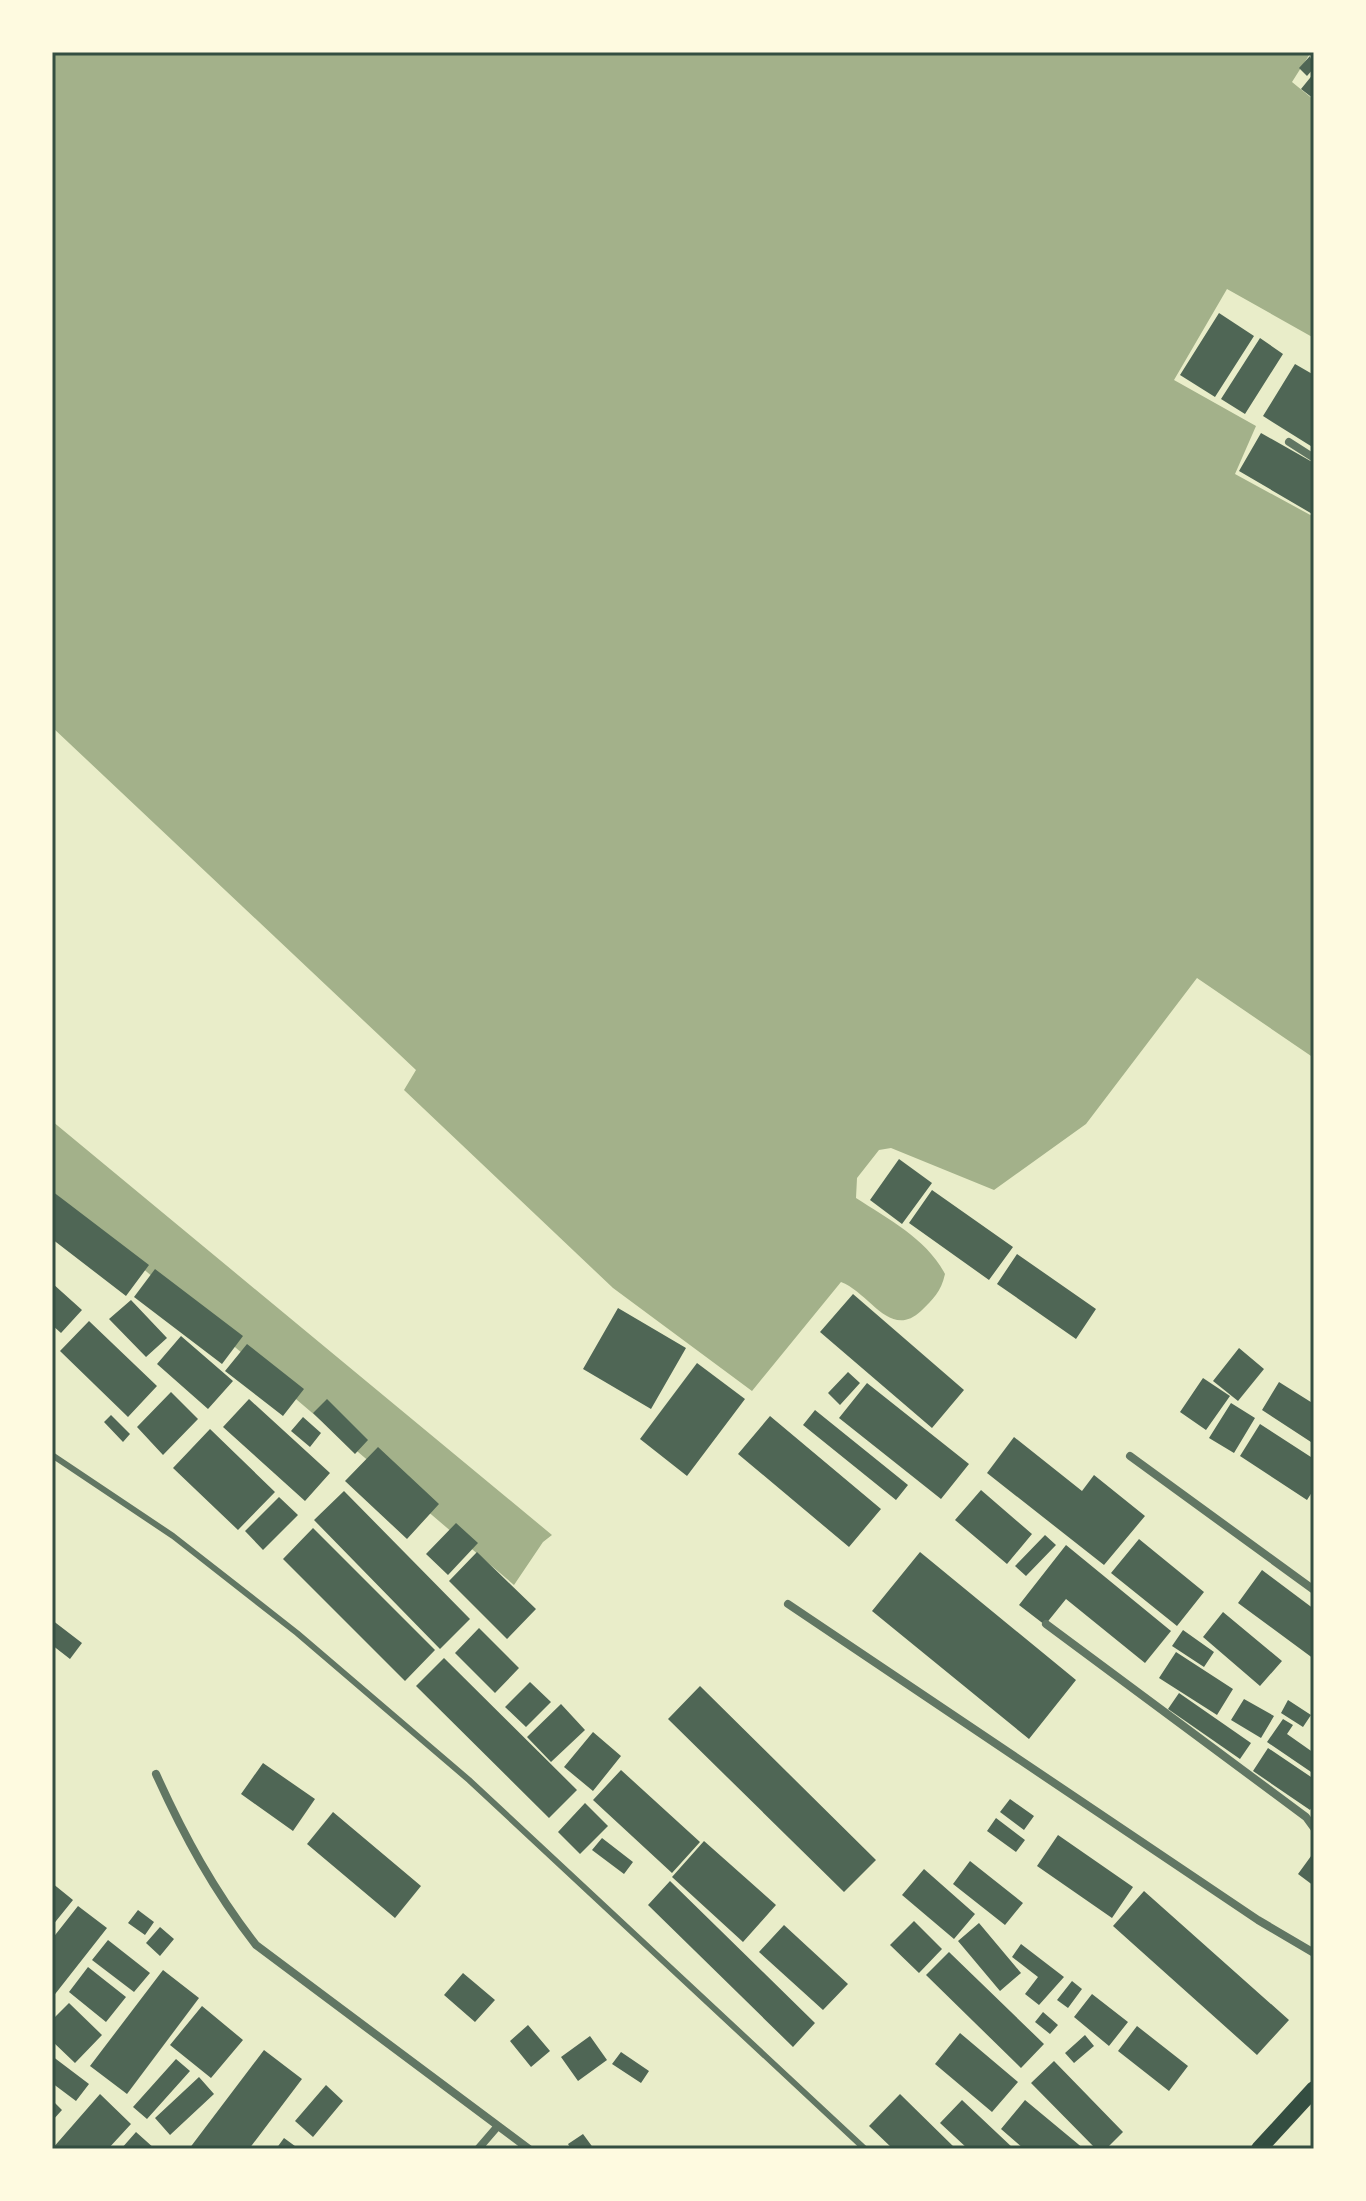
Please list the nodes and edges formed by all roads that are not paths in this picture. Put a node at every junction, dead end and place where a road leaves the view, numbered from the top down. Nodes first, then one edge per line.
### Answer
1 (1289, 442) dead end
2 (1314, 458) edge
3 (52, 1455) edge
4 (1130, 1456) dead end
5 (1314, 1590) edge
6 (788, 1604) dead end
7 (1046, 1624) dead end
8 (156, 1774) dead end
9 (1314, 1828) edge
10 (1314, 1953) edge
11 (1314, 2089) edge
12 (497, 2127) junction
13 (478, 2149) edge
14 (529, 2149) edge
15 (865, 2149) edge
16 (1259, 2149) edge

1 - 2 street
3 - 15 lane
4 - 5 street
6 - 10 street
7 - 9 street
8 - 12 street
11 - 16 main road
12 - 13 street
12 - 14 street

